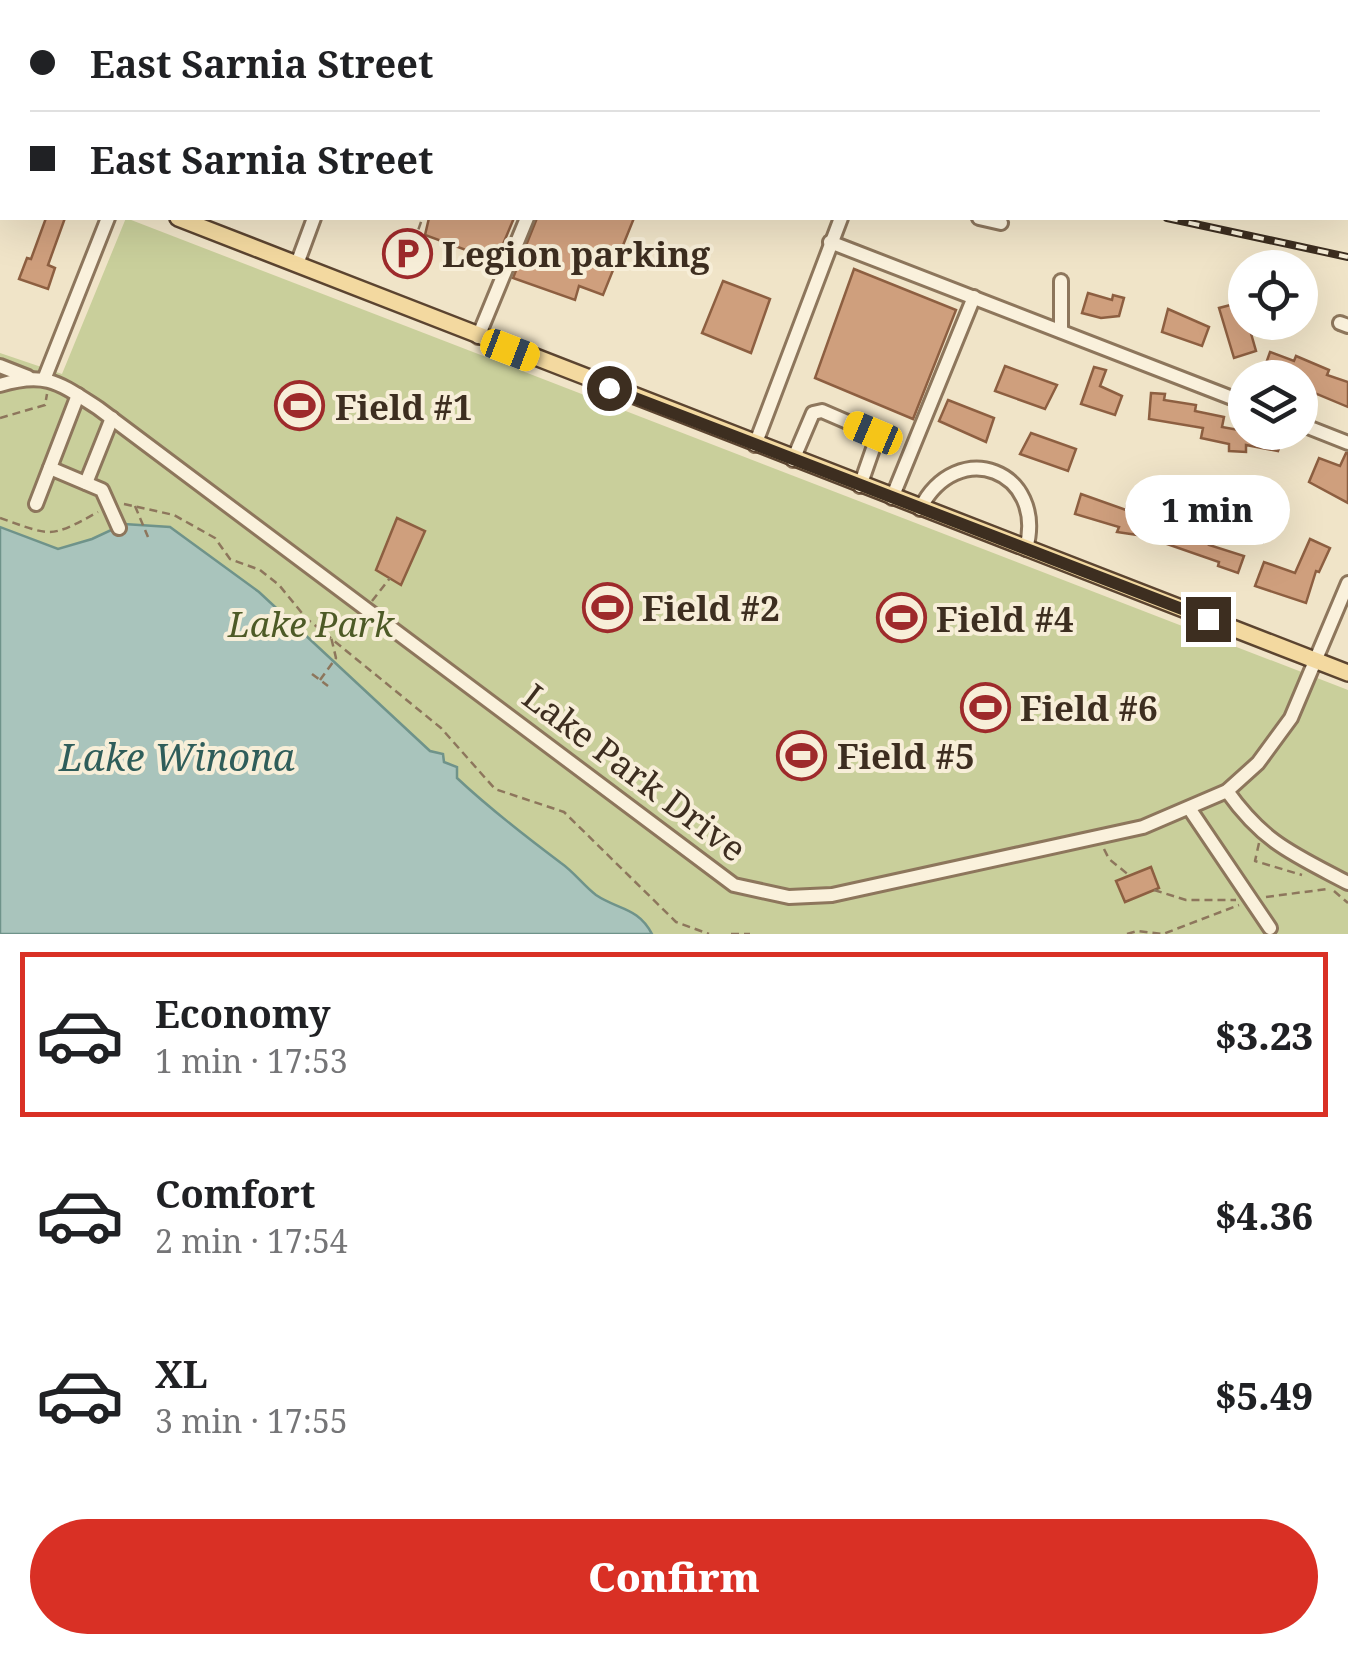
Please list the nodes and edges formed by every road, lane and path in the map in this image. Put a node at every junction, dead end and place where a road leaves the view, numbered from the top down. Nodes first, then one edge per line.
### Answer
1 (107, 220) edge
2 (183, 220) edge
3 (313, 220) edge
4 (422, 220) edge
5 (526, 220) edge
6 (839, 220) edge
7 (988, 220) edge
8 (1001, 223) dead end
9 (830, 242) junction
10 (410, 254) dead end
11 (297, 264) junction
12 (1061, 280) dead end
13 (974, 297) junction
14 (1060, 331) junction
15 (478, 337) junction
16 (0, 366) edge
17 (28, 377) junction
18 (45, 377) junction
19 (0, 385) edge
20 (78, 395) junction
21 (1228, 395) edge
22 (0, 418) edge
23 (112, 418) junction
24 (1318, 431) edge
25 (1348, 442) edge
26 (755, 445) junction
27 (793, 460) junction
28 (50, 468) junction
29 (86, 483) junction
30 (860, 486) junction
31 (892, 498) junction
32 (36, 504) dead end
33 (134, 504) junction
34 (111, 506) junction
35 (920, 509) junction
36 (0, 518) edge
37 (119, 528) dead end
38 (148, 537) dead end
39 (1026, 549) junction
40 (390, 578) dead end
41 (1348, 583) edge
42 (366, 609) junction
43 (330, 636) junction
44 (1318, 661) junction
45 (1348, 673) edge
46 (312, 674) dead end
47 (320, 680) junction
48 (328, 686) dead end
49 (1227, 791) junction
50 (1190, 808) junction
51 (1261, 833) junction
52 (1100, 837) junction
53 (1130, 876) dead end
54 (1308, 877) dead end
55 (1319, 880) dead end
56 (1348, 883) edge
57 (1331, 888) junction
58 (1154, 890) dead end
59 (1252, 900) junction
60 (1348, 903) edge
61 (1270, 928) dead end
62 (708, 934) edge
63 (730, 934) edge
64 (750, 934) edge
65 (1127, 934) edge

1 - 18 street
2 - 11 main road
3 - 11 street
4 - 10 path
5 - 15 street
6 - 9 street
7 - 8 street
9 - 13 street
9 - 26 street
11 - 15 main road
12 - 14 street
13 - 14 street
13 - 31 street
14 - 21 street
15 - 26 main road
16 - 17 street
17 - 18 street, Lake Park Drive
17 - 19 street, Lake Park Drive
18 - 20 street, Lake Park Drive
18 - 22 path
20 - 23 street, Lake Park Drive
20 - 28 street
23 - 29 street
23 - 42 street, Lake Park Drive
24 - 25 street
26 - 27 main road
27 - 30 main road
27 - 30 street
28 - 29 street
28 - 32 street
29 - 34 street
30 - 31 main road
31 - 35 main road
33 - 34 path
33 - 38 path
33 - 43 path
34 - 36 path
34 - 37 street
35 - 39 main road
35 - 39 street
39 - 44 main road
40 - 42 path
41 - 44 street, Lake Park Drive
42 - 52 street, Lake Park Drive
43 - 47 path
43 - 62 path
44 - 45 main road
44 - 49 street, Lake Park Drive
46 - 47 path
47 - 48 path
49 - 50 street, Lake Park Drive
49 - 51 street
50 - 52 street, Lake Park Drive
50 - 59 street
51 - 54 path
51 - 56 street
52 - 53 path
55 - 57 path
57 - 59 path
57 - 60 path
58 - 59 path
59 - 61 street
59 - 65 path
63 - 64 path

